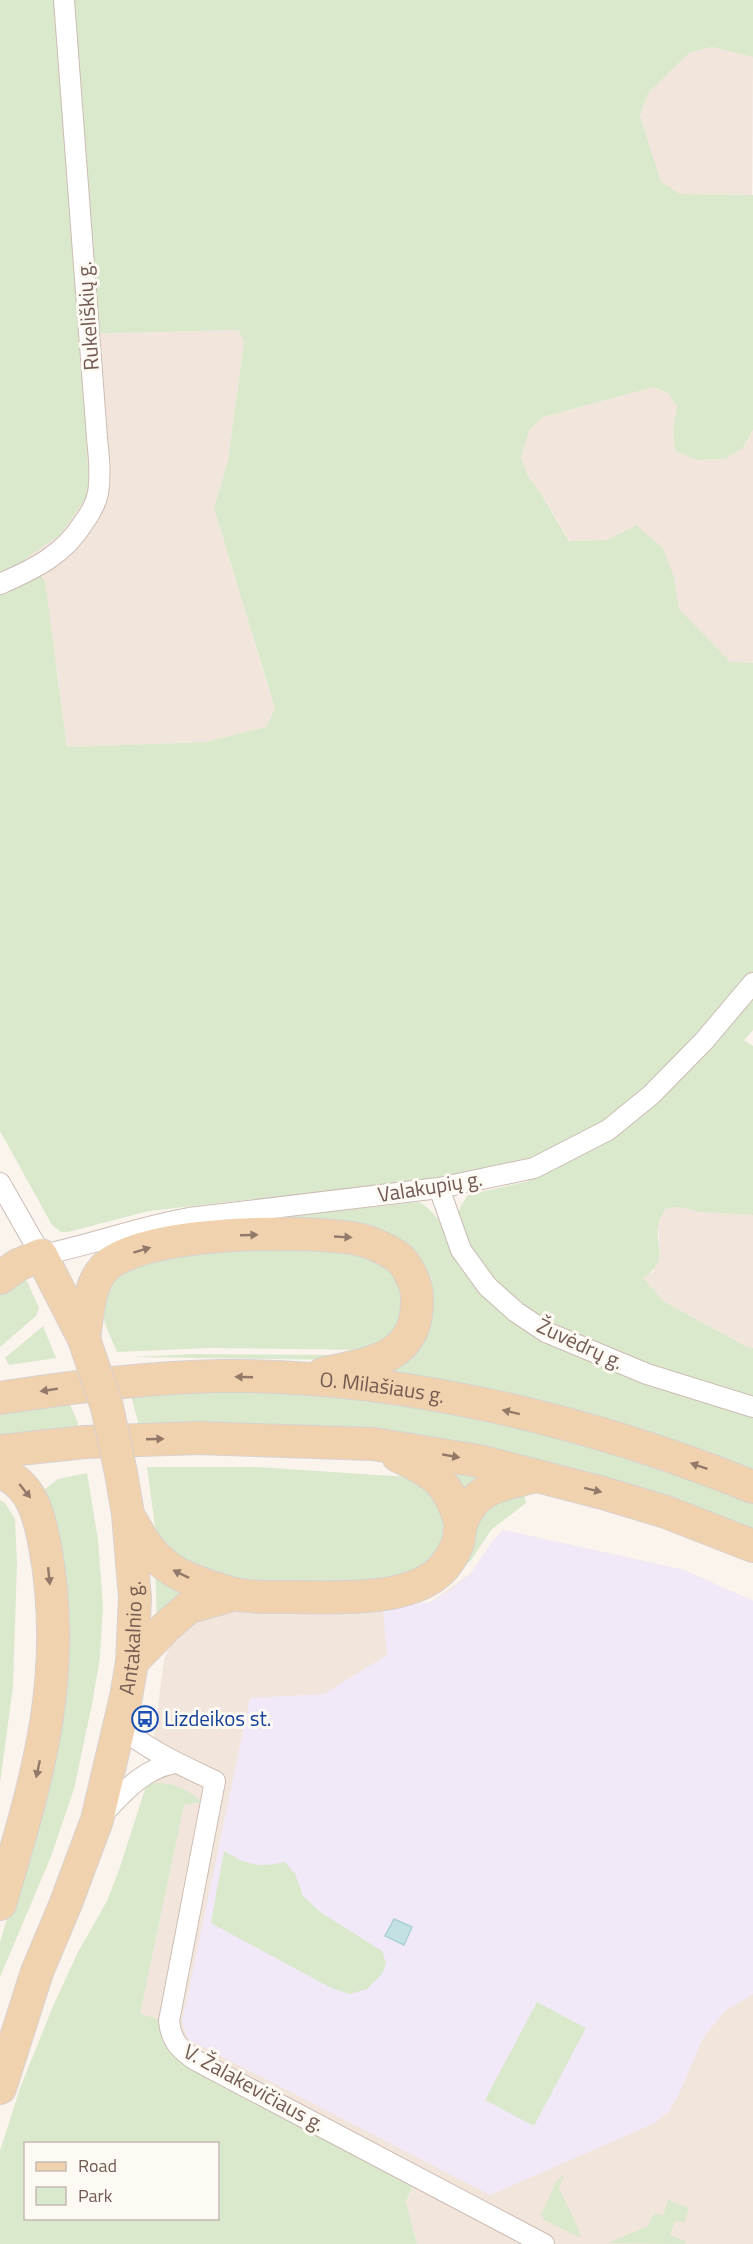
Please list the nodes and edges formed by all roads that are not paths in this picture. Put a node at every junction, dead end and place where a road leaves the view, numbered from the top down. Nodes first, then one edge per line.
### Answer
1 (64, 0) edge
2 (0, 584) edge
3 (753, 983) edge
4 (0, 1184) edge
5 (440, 1188) junction
6 (241, 1212) junction
7 (172, 1241) junction
8 (40, 1255) junction
9 (0, 1278) edge
10 (84, 1339) junction
11 (302, 1379) junction
12 (0, 1398) edge
13 (753, 1407) edge
14 (373, 1444) junction
15 (0, 1450) edge
16 (0, 1472) edge
17 (536, 1476) junction
18 (753, 1487) edge
19 (128, 1514) junction
20 (461, 1525) junction
21 (753, 1546) edge
22 (236, 1594) junction
23 (132, 1662) junction
24 (119, 1726) junction
25 (175, 1763) junction
26 (97, 1820) junction
27 (0, 1904) edge
28 (37, 1972) junction
29 (0, 2037) edge
30 (0, 2088) edge
31 (544, 2244) edge

1 - 2 street, Rukeliškių g.
3 - 5 street, Valakupių g.
4 - 8 street
5 - 6 street, Valakupių g.
5 - 13 street, Žuvėdrų g.
6 - 7 street
6 - 8 street, Valakupių g.
10 -> 7 main road
7 -> 11 main road
8 - 9 main road
8 - 10 main road, Antakalnio g.
10 - 19 main road, Antakalnio g., bridge
11 -> 12 main road, O. Milašiaus g.
18 -> 11 main road, O. Milašiaus g.
15 -> 14 main road
14 -> 17 main road
14 - 20 main road
16 -> 27 main road
17 - 20 main road
17 -> 21 main road
22 -> 19 main road
19 - 23 main road, Antakalnio g.
20 - 22 main road
22 - 23 main road
23 - 24 main road, Antakalnio g.
24 - 25 street, V. Žalakevičiaus g.
24 - 26 main road, Antakalnio g.
25 - 26 street
25 - 31 street, V. Žalakevičiaus g.
26 - 28 main road, Antakalnio g.
28 - 29 main road
28 - 30 main road, Antakalnio g.

